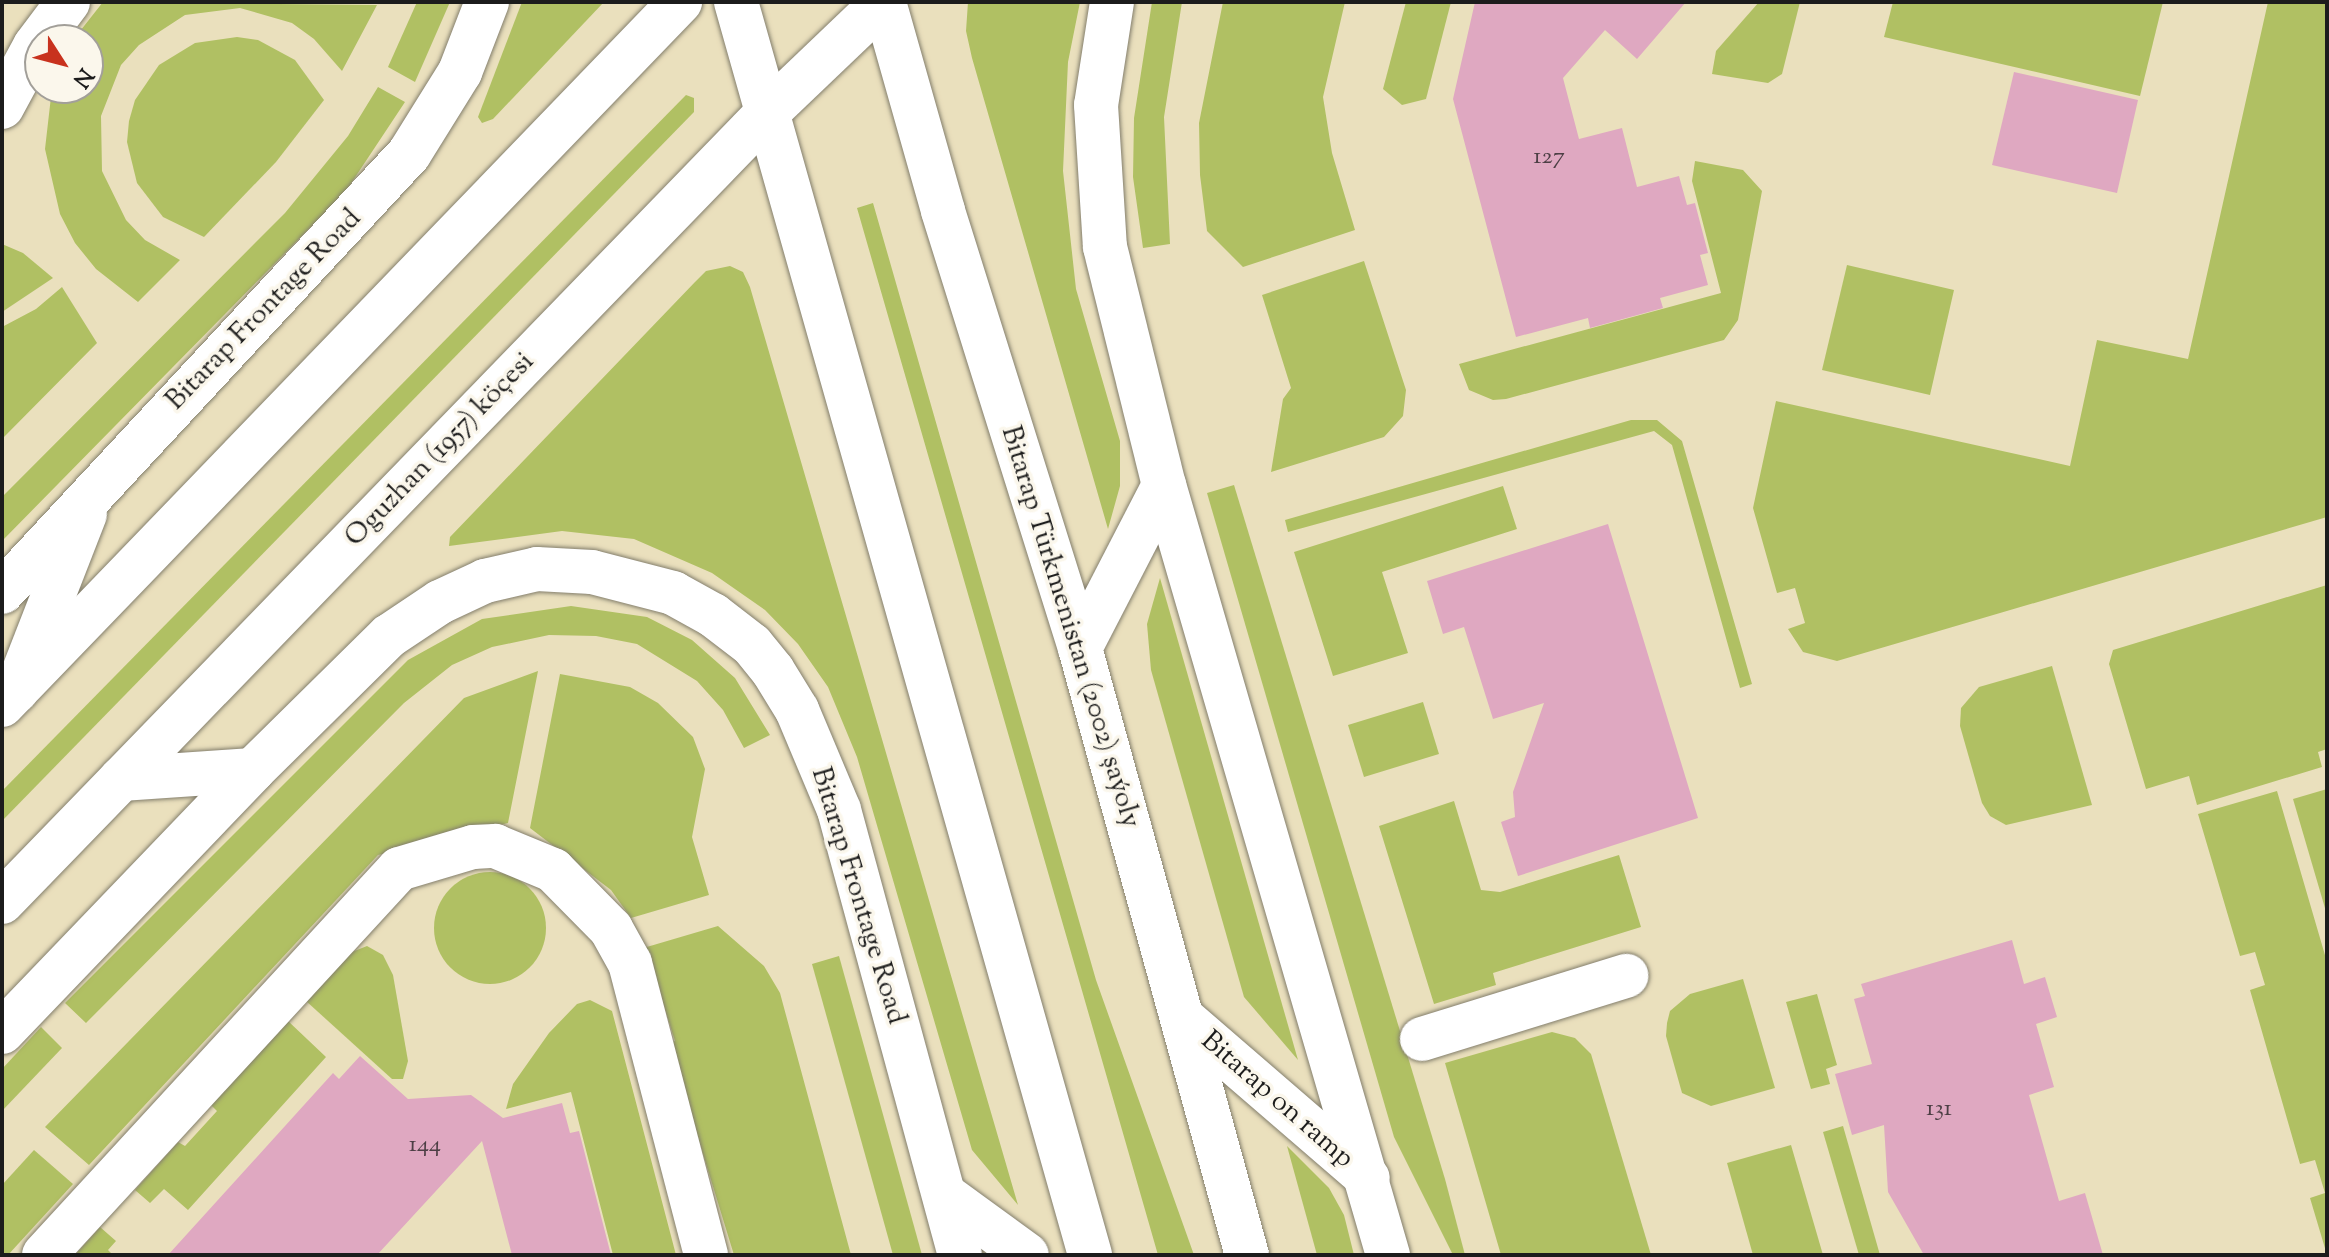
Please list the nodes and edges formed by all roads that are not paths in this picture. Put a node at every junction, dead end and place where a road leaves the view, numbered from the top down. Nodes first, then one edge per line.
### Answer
1 (68, 2) edge
2 (487, 2) edge
3 (680, 2) edge
4 (736, 2) edge
5 (883, 2) edge
6 (1112, 2) edge
7 (2, 107) edge
8 (767, 113) junction
9 (1164, 485) junction
10 (96, 486) junction
11 (2, 592) edge
12 (1080, 648) junction
13 (9, 698) edge
14 (253, 770) junction
15 (121, 779) junction
16 (2, 902) edge
17 (1626, 976) dead end
18 (1186, 1021) junction
19 (2, 1032) edge
20 (1422, 1039) dead end
21 (1368, 1178) junction
22 (946, 1196) junction
23 (44, 1255) edge
24 (706, 1255) edge
25 (960, 1255) edge
26 (1027, 1255) edge
27 (1090, 1255) edge
28 (1247, 1255) edge
29 (1388, 1255) edge

1 - 7 main road
2 - 10 main road, Bitarap Frontage Road
3 - 13 main road
4 - 8 main road
5 - 8 main road, Oguzhan (1957) köçesi
5 - 12 main road, Bitarap Türkmenistan (2002) şaýoly
6 - 9 main road
8 - 15 main road, Oguzhan (1957) köçesi
8 - 27 main road
9 - 12 main road
9 - 21 main road
10 - 11 main road, Bitarap Frontage Road
10 - 13 main road
12 - 18 main road, Bitarap Türkmenistan (2002) şaýoly
14 - 15 main road
14 - 19 main road, Bitarap Frontage Road
14 - 22 main road, Bitarap Frontage Road
15 - 16 main road, Oguzhan (1957) köçesi
17 - 20 main road
18 - 21 main road, Bitarap on ramp
18 - 28 main road, Bitarap Türkmenistan (2002) şaýoly
21 - 29 main road
22 - 25 main road, Bitarap Frontage Road
22 - 26 main road
23 - 24 main road

